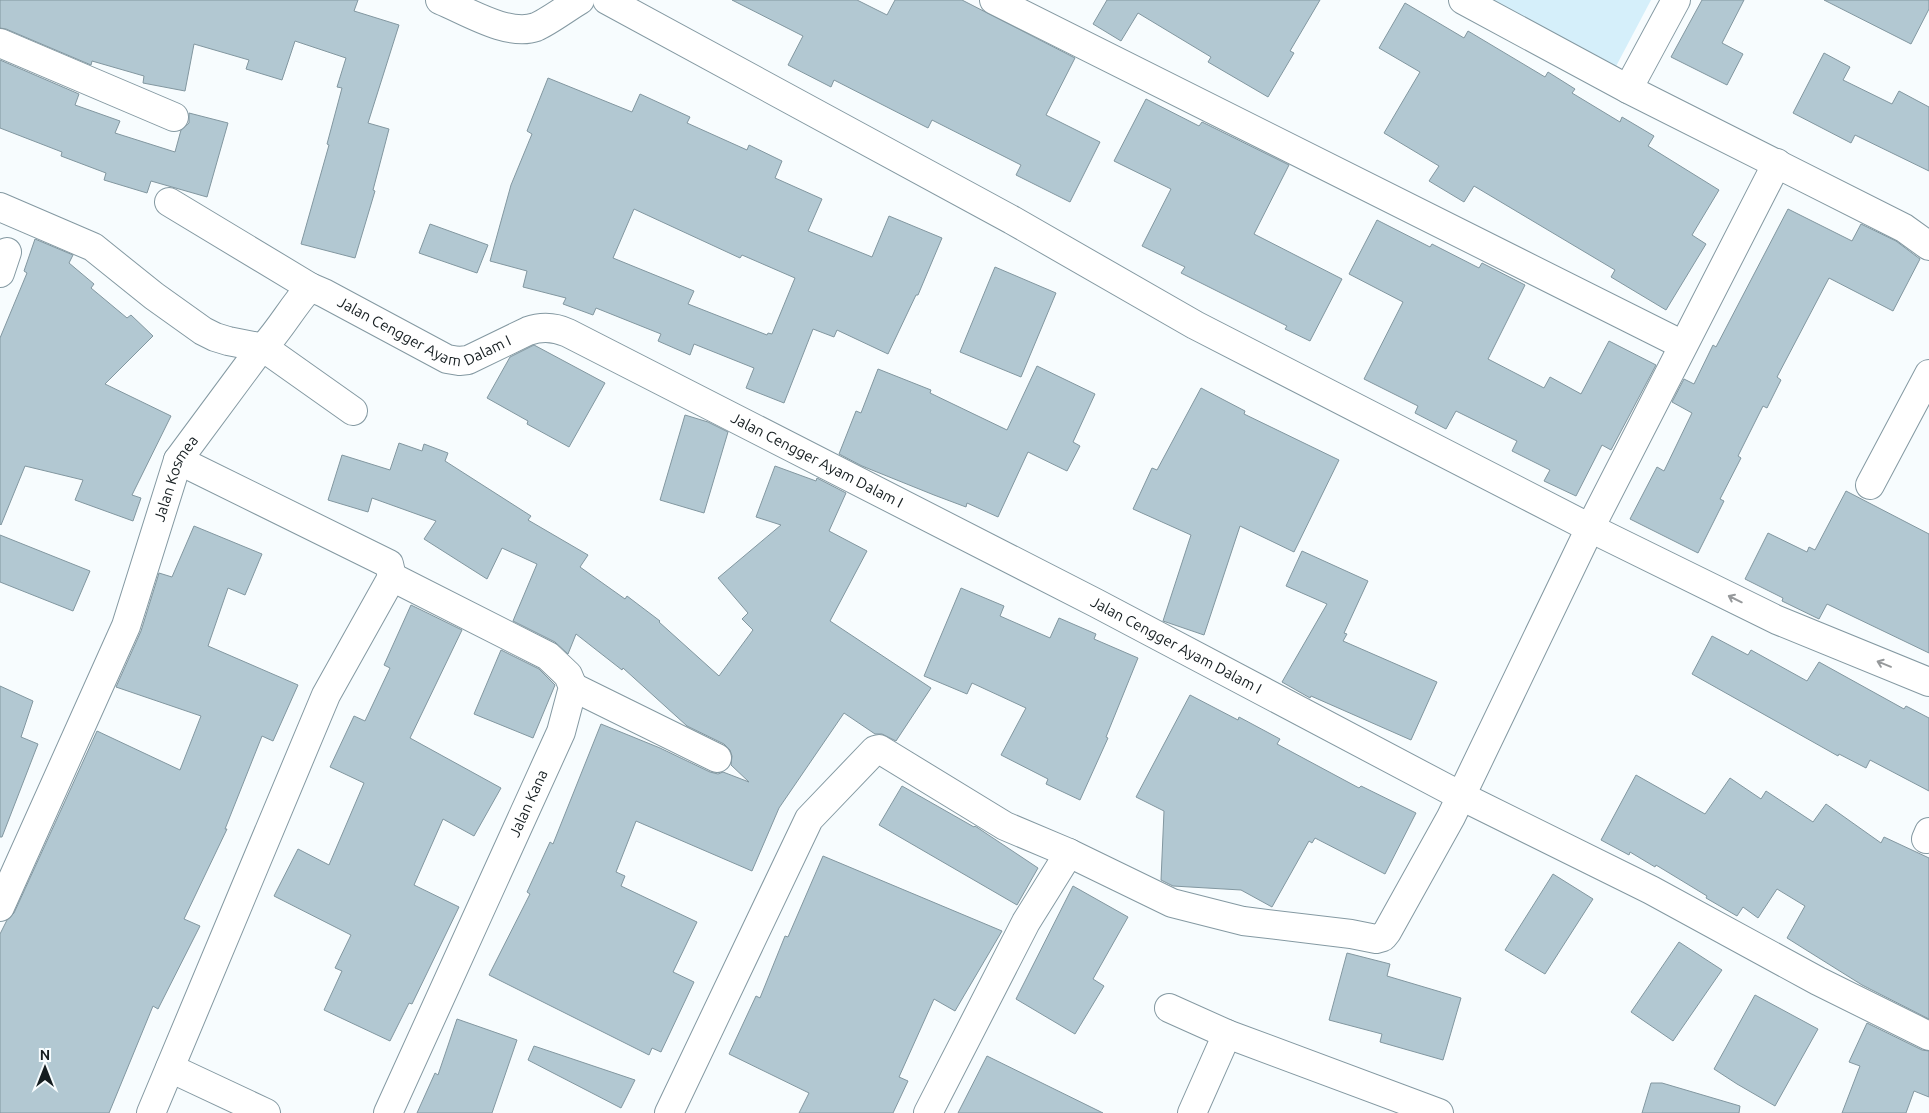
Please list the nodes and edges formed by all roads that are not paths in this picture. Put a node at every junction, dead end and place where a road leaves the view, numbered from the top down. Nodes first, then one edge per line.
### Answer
1 (440, 0) edge
2 (580, 0) edge
3 (607, 0) edge
4 (994, 0) edge
5 (1463, 0) edge
6 (1676, 0) edge
7 (0, 43) edge
8 (1628, 89) junction
9 (174, 116) dead end
10 (1777, 163) junction
11 (169, 202) dead end
12 (0, 207) edge
13 (1929, 246) edge
14 (310, 287) junction
15 (1683, 346) junction
16 (260, 352) junction
17 (1929, 374) edge
18 (353, 410) dead end
19 (178, 460) junction
20 (1870, 485) dead end
21 (1590, 528) junction
22 (392, 576) junction
23 (1929, 682) edge
24 (573, 687) junction
25 (717, 758) dead end
26 (1461, 796) junction
27 (1069, 853) junction
28 (0, 907) edge
29 (1169, 1008) dead end
30 (1227, 1034) junction
31 (1929, 1036) edge
32 (170, 1068) junction
33 (151, 1113) edge
34 (266, 1113) edge
35 (388, 1113) edge
36 (669, 1113) edge
37 (928, 1113) edge
38 (1192, 1113) edge
39 (1439, 1113) edge

1 - 2 street
3 - 21 street
4 - 15 street
5 - 8 street
6 - 8 street
7 - 9 street
8 - 10 street
10 - 13 street
10 - 15 street
11 - 14 street, Jalan Cengger Ayam Dalam I
12 - 16 street
14 - 16 street, Jalan Kosmea
14 - 26 street, Jalan Cengger Ayam Dalam I
15 - 21 street
16 - 18 street
16 - 19 street, Jalan Kosmea
17 - 20 street
19 - 22 street
19 - 28 street, Jalan Kosmea
23 -> 21 street
21 - 26 street
22 - 24 street
22 - 32 street
24 - 25 street
24 - 35 street, Jalan Kana
26 - 27 street
26 - 31 street, Jalan Cengger Ayam Dalam I
27 - 36 street
27 - 37 street
29 - 30 street
30 - 38 street
30 - 39 street
32 - 33 street
32 - 34 street

